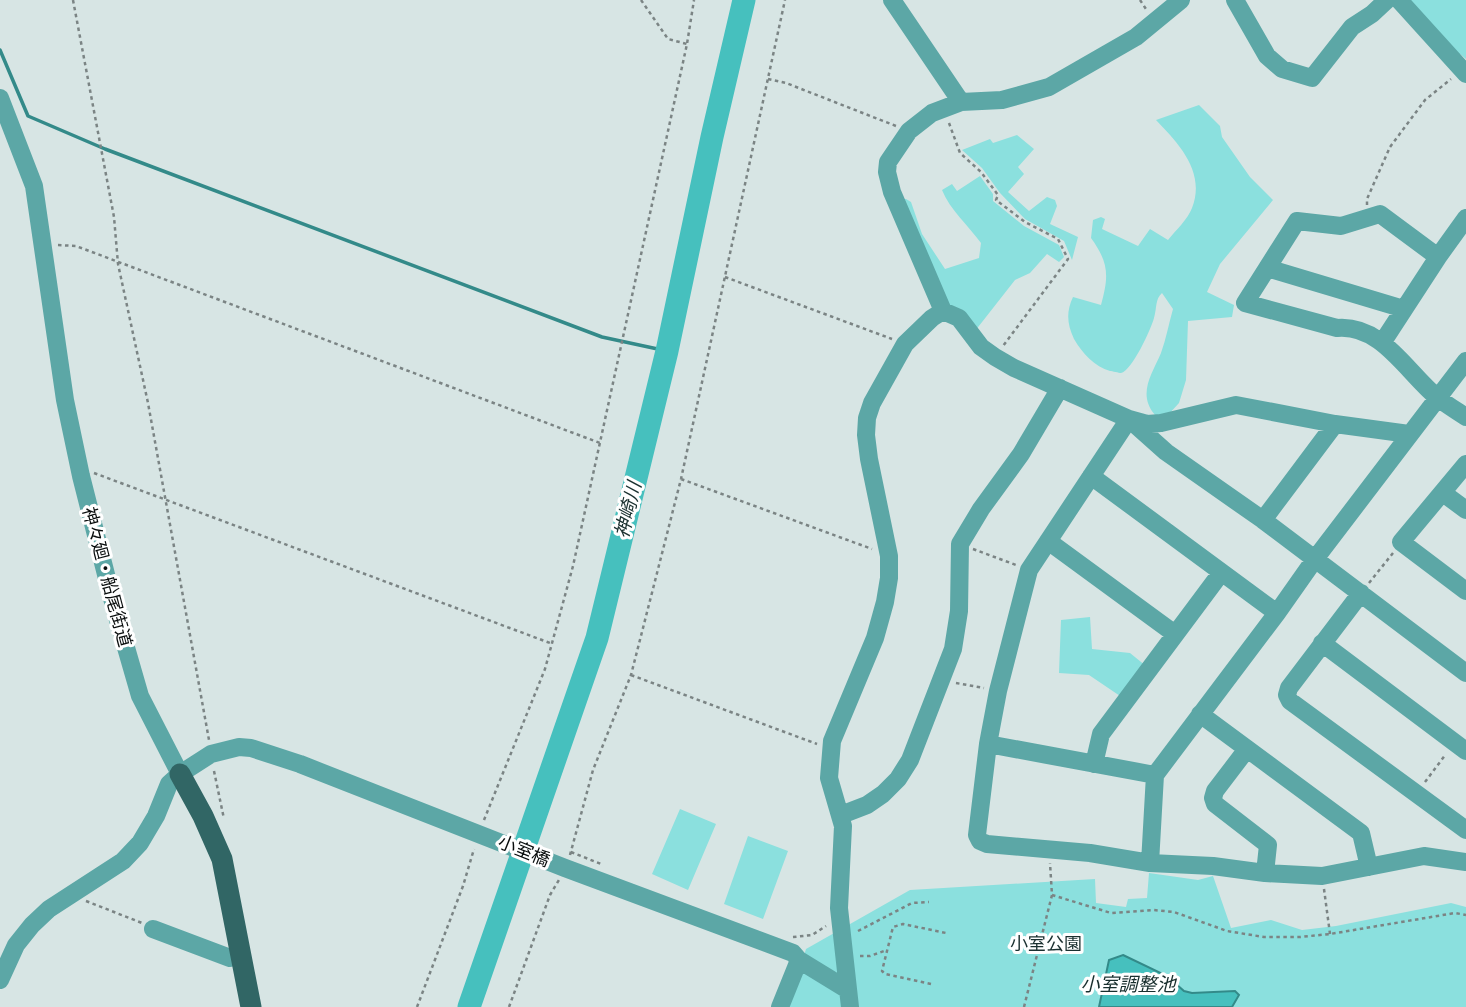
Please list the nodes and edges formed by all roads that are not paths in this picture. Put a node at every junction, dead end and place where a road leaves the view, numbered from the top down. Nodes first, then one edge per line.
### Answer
1 (892, 0) edge
2 (1181, 0) edge
3 (1235, 0) edge
4 (1387, 0) edge
5 (1399, 0) edge
6 (1464, 72) edge
7 (0, 99) edge
8 (953, 104) junction
9 (1466, 218) edge
10 (1437, 257) junction
11 (1268, 268) junction
12 (1404, 309) junction
13 (943, 311) junction
14 (1382, 343) junction
15 (1466, 361) edge
16 (1060, 388) junction
17 (1437, 398) junction
18 (1466, 417) edge
19 (1129, 419) junction
20 (1335, 424) junction
21 (1409, 434) junction
22 (1466, 464) edge
23 (1091, 475) junction
24 (1443, 493) junction
25 (1466, 510) edge
26 (1263, 520) junction
27 (1048, 541) junction
28 (1315, 559) junction
29 (1221, 573) junction
30 (1466, 591) edge
31 (1361, 593) junction
32 (1277, 613) junction
33 (1175, 634) junction
34 (1322, 643) junction
35 (1466, 673) edge
36 (1200, 714) junction
37 (1462, 742) edge
38 (988, 744) junction
39 (1247, 749) junction
40 (1094, 764) junction
41 (180, 774) junction
42 (1155, 775) junction
43 (841, 815) junction
44 (1466, 830) edge
45 (1465, 858) edge
46 (222, 859) junction
47 (1150, 863) junction
48 (1369, 867) junction
49 (1265, 873) junction
50 (153, 929) road end
51 (844, 956) edge
52 (230, 958) junction
53 (799, 960) junction
54 (0, 980) edge
55 (237, 1007) edge
56 (251, 1007) edge
57 (780, 1007) edge

1 - 8 street
2 - 8 street
3 - 4 street
5 - 6 street
7 - 41 street, 神々廻・船尾街道
8 - 13 street
9 - 10 street
10 - 11 street
10 - 12 street
11 - 12 street
11 - 14 street
12 - 14 street
13 - 16 street
13 - 43 street
14 - 17 street
15 - 17 street
16 - 19 street
16 - 43 street
17 - 18 street
17 - 21 street
19 - 20 street
19 - 23 street
19 - 26 street
20 - 21 street
20 - 26 street
21 - 28 street
22 - 24 street
23 - 27 street
23 - 29 street
24 - 25 street
24 - 30 street
26 - 28 street
27 - 33 street
27 - 38 street
28 - 31 street
28 - 32 street
29 - 32 street
29 - 33 street
31 - 34 street
31 - 35 street
32 - 36 street
33 - 40 street
34 - 37 street
34 - 44 street
36 - 39 street
36 - 42 street
38 - 40 street
38 - 47 street
39 - 48 street
39 - 49 street
40 - 42 street
41 - 46 main road
41 - 53 street, 小室橋
41 - 54 street
42 - 47 street
43 - 51 street
45 - 48 street
46 - 52 main road
46 - 56 main road
47 - 49 street
48 - 49 street
50 - 52 street
51 - 53 street, 小室橋
52 - 55 main road
53 - 57 street

